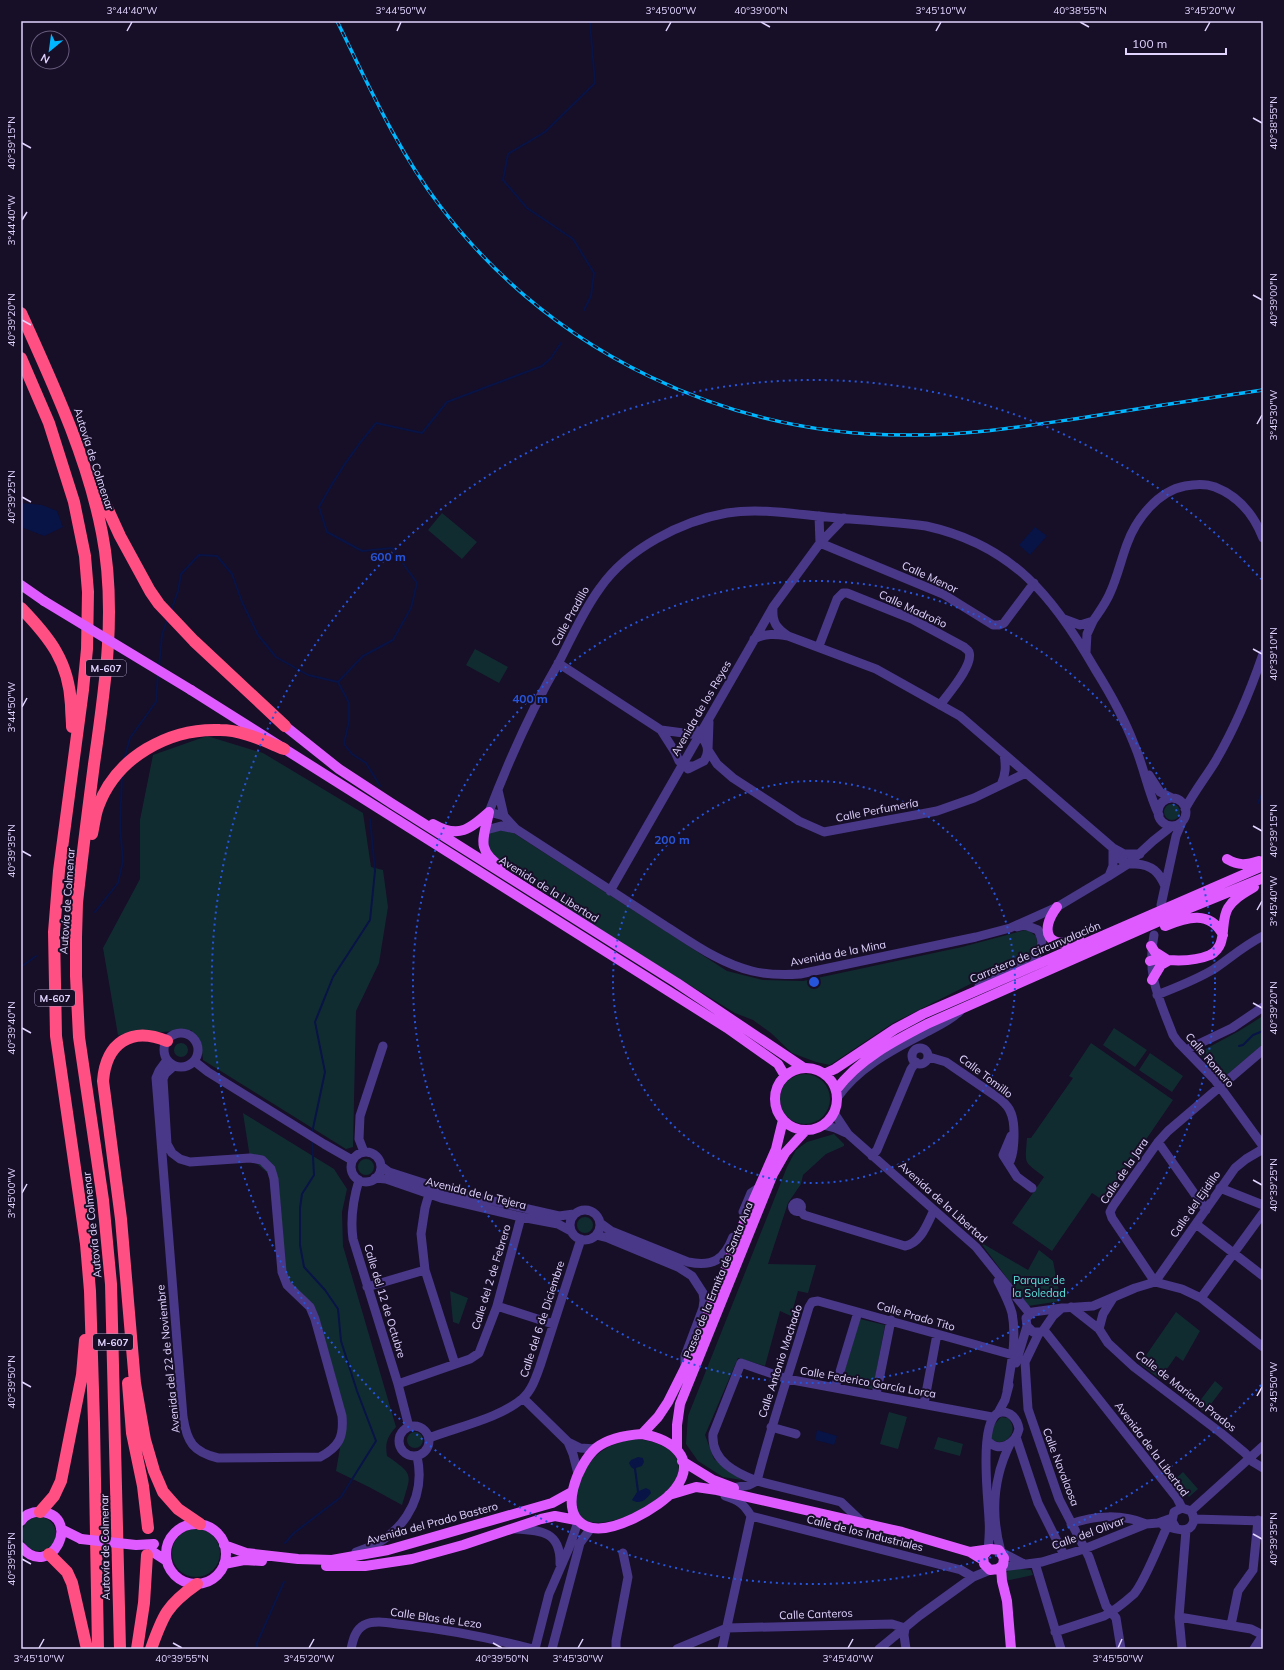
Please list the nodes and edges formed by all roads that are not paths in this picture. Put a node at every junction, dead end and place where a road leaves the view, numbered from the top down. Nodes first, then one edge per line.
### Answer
1 (21, 303) edge
2 (21, 313) edge
3 (21, 358) edge
4 (819, 516) junction
5 (844, 518) junction
6 (1263, 538) edge
7 (820, 543) junction
8 (1034, 583) junction
9 (21, 585) edge
10 (21, 608) edge
11 (773, 608) junction
12 (1063, 618) junction
13 (1092, 621) junction
14 (788, 636) junction
15 (754, 639) junction
16 (819, 646) junction
17 (1086, 652) junction
18 (1263, 654) edge
19 (558, 663) junction
20 (940, 705) junction
21 (709, 718) junction
22 (285, 726) joint
23 (661, 730) junction
24 (695, 735) junction
25 (284, 749) junction
26 (708, 750) junction
27 (1004, 754) junction
28 (683, 764) junction
29 (1143, 765) junction
30 (694, 766) junction
31 (1026, 773) junction
32 (675, 777) junction
33 (1001, 785) junction
34 (498, 789) junction
35 (1194, 792) junction
36 (1175, 799) junction
37 (391, 804) junction
38 (1185, 809) junction
39 (66, 811) junction
40 (489, 812) junction
41 (504, 816) junction
42 (1159, 817) junction
43 (1176, 824) junction
44 (506, 827) junction
45 (516, 829) junction
46 (486, 830) junction
47 (1153, 841) junction
48 (1113, 848) junction
49 (1124, 854) junction
50 (1140, 854) junction
51 (1227, 859) dead end
52 (1263, 860) edge
53 (1128, 864) junction
54 (1263, 866) edge
55 (1110, 876) junction
56 (1263, 878) edge
57 (1263, 883) edge
58 (1165, 886) junction
59 (610, 891) junction
60 (549, 904) junction
61 (1161, 905) dead end
62 (1057, 907) junction
63 (1037, 916) junction
64 (1136, 921) junction
65 (1010, 928) junction
66 (1042, 929) junction
67 (1154, 935) dead end
68 (1223, 936) junction
69 (1263, 936) edge
70 (1152, 946) junction
71 (1095, 950) junction
72 (1150, 960) junction
73 (1168, 960) junction
74 (1152, 980) junction
75 (969, 993) junction
76 (1157, 995) junction
77 (1263, 1007) edge
78 (79, 1037) junction
79 (167, 1041) junction
80 (383, 1046) dead end
81 (1186, 1050) junction
82 (1263, 1050) edge
83 (928, 1057) junction
84 (194, 1061) junction
85 (916, 1062) junction
86 (170, 1063) junction
87 (89, 1066) junction
88 (804, 1068) junction
89 (824, 1074) junction
90 (784, 1076) junction
91 (1220, 1087) junction
92 (836, 1094) junction
93 (834, 1113) junction
94 (783, 1120) junction
95 (823, 1125) junction
96 (806, 1130) junction
97 (848, 1134) junction
98 (1158, 1142) junction
99 (110, 1143) junction
100 (1263, 1148) edge
101 (364, 1152) junction
102 (872, 1156) junction
103 (352, 1160) junction
104 (381, 1166) junction
105 (376, 1178) junction
106 (359, 1180) junction
107 (760, 1188) junction
108 (1032, 1188) dead end
109 (1220, 1188) junction
110 (429, 1194) junction
111 (1263, 1205) edge
112 (800, 1210) dead end
113 (934, 1210) junction
114 (1206, 1210) junction
115 (1263, 1213) edge
116 (574, 1214) junction
117 (521, 1217) junction
118 (600, 1223) junction
119 (1196, 1224) junction
120 (571, 1231) junction
121 (596, 1235) junction
122 (580, 1239) junction
123 (1234, 1253) junction
124 (992, 1267) junction
125 (425, 1270) junction
126 (1263, 1276) edge
127 (1155, 1282) junction
128 (367, 1287) junction
129 (90, 1291) junction
130 (127, 1292) junction
131 (1114, 1296) junction
132 (1201, 1298) junction
133 (812, 1302) joint
134 (497, 1306) junction
135 (1066, 1307) junction
136 (858, 1312) junction
137 (1033, 1312) junction
138 (891, 1320) junction
139 (553, 1324) junction
140 (1027, 1326) junction
141 (1044, 1329) junction
142 (1100, 1329) junction
143 (937, 1334) junction
144 (1263, 1346) edge
145 (1012, 1355) junction
146 (455, 1364) junction
147 (685, 1369) junction
148 (787, 1379) junction
149 (398, 1384) junction
150 (835, 1388) junction
151 (1007, 1391) junction
152 (876, 1395) junction
153 (523, 1398) junction
154 (924, 1404) junction
155 (1028, 1409) junction
156 (995, 1415) junction
157 (409, 1427) junction
158 (771, 1427) junction
159 (1034, 1432) junction
160 (642, 1434) junction
161 (796, 1434) dead end
162 (1016, 1436) junction
163 (429, 1438) junction
164 (987, 1440) junction
165 (568, 1442) junction
166 (1263, 1446) edge
167 (596, 1449) junction
168 (677, 1449) junction
169 (417, 1456) junction
170 (1249, 1457) junction
171 (682, 1461) junction
172 (1263, 1468) edge
173 (578, 1474) junction
174 (757, 1481) junction
175 (696, 1487) junction
176 (733, 1488) junction
177 (572, 1492) junction
178 (669, 1496) junction
179 (789, 1505) junction
180 (40, 1512) junction
181 (1189, 1512) junction
182 (751, 1516) junction
183 (1172, 1518) junction
184 (1260, 1520) edge
185 (21, 1521) edge
186 (577, 1521) junction
187 (862, 1522) junction
188 (1158, 1523) junction
189 (200, 1524) junction
190 (1071, 1524) junction
191 (1146, 1524) junction
192 (148, 1528) dead end
193 (514, 1528) junction
194 (591, 1528) junction
195 (1176, 1528) junction
196 (61, 1529) junction
197 (172, 1536) junction
198 (81, 1539) junction
199 (60, 1544) junction
200 (224, 1545) junction
201 (21, 1547) edge
202 (1084, 1549) junction
203 (151, 1550) junction
204 (988, 1550) junction
205 (970, 1552) junction
206 (1002, 1552) junction
207 (49, 1554) junction
208 (623, 1554) dead end
209 (1064, 1555) junction
210 (322, 1560) junction
211 (983, 1560) junction
212 (167, 1561) junction
213 (1035, 1563) junction
214 (224, 1564) junction
215 (1025, 1564) junction
216 (560, 1568) junction
217 (994, 1569) junction
218 (973, 1577) junction
219 (197, 1584) junction
220 (1111, 1612) junction
221 (1179, 1617) junction
222 (1231, 1625) junction
223 (727, 1628) junction
224 (905, 1628) junction
225 (1055, 1632) junction
226 (1263, 1635) edge
227 (87, 1649) edge
228 (98, 1649) edge
229 (120, 1649) edge
230 (137, 1649) edge
231 (151, 1649) edge
232 (351, 1649) edge
233 (534, 1649) edge
234 (552, 1649) edge
235 (616, 1649) edge
236 (677, 1649) edge
237 (722, 1649) edge
238 (879, 1649) edge
239 (906, 1649) edge
240 (1006, 1649) edge
241 (1011, 1649) edge
242 (1061, 1649) edge
243 (1121, 1649) edge
244 (1182, 1649) edge
245 (1254, 1649) edge

1 - 22 highway
2 - 78 highway, Autovía de Colmenar / M-607
3 - 39 highway, Autovía de Colmenar / M-607
4 - 5 street, Calle Pradillo
4 - 7 street
4 - 19 street, Calle Pradillo
5 - 7 street, Avenida de los Reyes
5 - 8 street
6 - 13 street
7 - 8 street, Calle Menor
7 - 11 street, Avenida de los Reyes
8 - 12 street
9 - 25 main road, Avenida de la Libertad, bridge
10 - 39 highway
11 - 14 street
11 - 15 street, Avenida de los Reyes
12 - 13 street
12 - 17 street
13 - 17 street
14 - 15 street
14 - 16 street
15 - 21 street, Avenida de los Reyes
16 - 20 street
16 - 20 street, Calle Madroño
17 - 29 street
18 - 35 street
19 - 23 street
19 - 34 street, Calle Pradillo
20 - 27 street
21 - 24 street, Avenida de los Reyes
21 - 26 street
22 - 37 main road, Avenida de la Libertad
23 - 24 street
23 - 28 street
24 - 26 street, Calle Perfumería
24 - 28 street, Avenida de los Reyes
25 - 87 highway
25 - 90 main road, Avenida de la Libertad
26 - 30 street
26 - 33 street, Calle Perfumería
27 - 31 street
27 - 33 street
28 - 30 street
28 - 32 street, Avenida de los Reyes
29 - 36 street
29 - 42 street
30 - 32 street
31 - 33 street, Calle Perfumería
31 - 48 street
32 - 59 street, Avenida de los Reyes
34 - 40 street, Calle Pradillo
34 - 41 street
35 - 36 street
35 - 38 street
36 - 38 street
36 - 42 street
37 - 40 main road
37 - 60 main road, Avenida de la Libertad
38 - 43 street
39 - 129 highway, Autovía de Colmenar / M-607
40 - 41 street
40 - 44 street, Avenida de la Mina
40 - 46 main road
41 - 45 street, Avenida de la Mina
42 - 43 street
42 - 47 street, Avenida de la Mina
43 - 47 street, Avenida de la Mina
43 - 58 street
44 - 45 street, Avenida de la Mina
44 - 46 street, Avenida de la Mina
45 - 59 street, Avenida de la Mina
46 - 60 main road
47 - 50 street, Avenida de la Mina
48 - 49 street
48 - 53 street
48 - 55 street
49 - 50 street
49 - 53 street
50 - 53 street, Avenida de la Mina
51 - 52 main road
53 - 55 street, Avenida de la Mina
53 - 58 street
54 - 64 main road, Carretera de Circunvalación
55 - 62 street, Avenida de la Mina
56 - 71 main road, Carretera de Circunvalación
57 - 68 main road
58 - 61 street
59 - 65 street, Avenida de la Mina
60 - 88 main road, Avenida de la Libertad
62 - 63 street, Avenida de la Mina
62 - 66 main road
63 - 65 street, Avenida de la Mina
63 - 66 street
64 - 66 main road
64 - 75 main road, Carretera de Circunvalación
65 - 66 street
66 - 75 street
67 - 70 street, Calle Romero
68 - 71 main road
68 - 73 main road
69 - 76 street
70 - 72 street, Calle Romero
70 - 73 main road
71 - 92 main road, Carretera de Circunvalación
72 - 73 main road
72 - 74 street, Calle Romero
73 - 74 main road
74 - 76 street, Calle Romero
75 - 89 main road, Carretera de Circunvalación
76 - 81 street, Calle Romero
77 - 81 street
78 - 87 highway
78 - 229 highway, Autovía de Colmenar / M-607
79 - 84 street
79 - 86 street
79 - 99 highway
80 - 101 street
81 - 91 street, Calle Romero
82 - 91 street, Calle de la Jara
83 - 85 street
83 - 85 street
83 - 108 street, Calle Tomillo
84 - 86 street
84 - 103 street
85 - 102 street
86 - 86 street, Avenida del 22 de Noviembre
87 - 99 highway
88 - 89 main road
88 - 90 main road
89 - 92 main road
90 - 94 main road
91 - 98 street, Calle de la Jara
91 - 100 street, Calle Romero
92 - 93 main road
93 - 95 main road
93 - 97 street, Avenida de la Libertad
94 - 96 main road
94 - 107 main road, Paseo de la Ermita de Santa Ana
95 - 96 main road
95 - 97 street, Avenida de la Libertad
96 - 168 main road, Paseo de la Ermita de Santa Ana
97 - 102 street, Avenida de la Libertad
98 - 114 street
98 - 127 street, Calle de la Jara
99 - 130 highway
100 - 109 street, Calle del Ejidillo
101 - 103 street
101 - 104 street
102 - 113 street, Avenida de la Libertad
103 - 106 street
104 - 105 street
104 - 116 street, Avenida de la Tejera
105 - 106 street
105 - 110 street, Avenida de la Tejera
106 - 128 street, Calle del 12 de Octubre
107 - 118 street
107 - 147 main road, Paseo de la Ermita de Santa Ana
109 - 111 street
109 - 114 street, Calle del Ejidillo
110 - 117 street, Avenida de la Tejera
110 - 125 street
112 - 113 street
113 - 124 street, Avenida de la Libertad
114 - 119 street, Calle del Ejidillo
115 - 123 street
116 - 118 street
116 - 120 street
117 - 120 street, Avenida de la Tejera
117 - 134 street, Calle del 2 de Febrero
118 - 121 street
119 - 123 street
119 - 127 street, Calle del Ejidillo
120 - 122 street
121 - 122 street
121 - 147 street
122 - 139 street, Calle del 6 de Diciembre
123 - 126 street
123 - 132 street
124 - 137 street, Avenida de la Libertad
124 - 145 street
125 - 128 street
125 - 146 street
127 - 131 street
127 - 132 street
128 - 149 street, Calle del 12 de Octubre
129 - 180 highway
129 - 228 highway, Autovía de Colmenar / M-607
130 - 189 highway
130 - 192 highway
131 - 135 street
131 - 142 street
132 - 144 street
133 - 136 street, Calle Prado Tito
133 - 148 street, Calle Antonio Machado
134 - 139 street
134 - 146 street, Calle del 2 de Febrero
135 - 137 street
135 - 141 street, Calle Navalaosa
135 - 142 street, Calle de Mariano Prados
136 - 138 street, Calle Prado Tito
136 - 150 street
137 - 140 street
137 - 141 street
138 - 143 street, Calle Prado Tito
138 - 152 street
139 - 153 street, Calle del 6 de Diciembre
140 - 141 street
140 - 151 street
141 - 155 street, Calle Navalaosa
141 - 181 street, Avenida de la Libertad
142 - 170 street, Calle de Mariano Prados
143 - 145 street, Calle Prado Tito
143 - 154 street
145 - 151 street
146 - 149 street, Calle del 2 de Febrero
147 - 160 main road, Paseo de la Ermita de Santa Ana
148 - 150 street, Calle Federico García Lorca
148 - 158 street, Calle Antonio Machado
148 - 174 street, Calle Federico García Lorca
149 - 157 street, Calle del 12 de Octubre
150 - 152 street, Calle Federico García Lorca
151 - 156 street
152 - 154 street, Calle Federico García Lorca
153 - 163 street, Calle del 6 de Diciembre
153 - 165 street
154 - 156 street, Calle Federico García Lorca
155 - 159 street, Calle Navalaosa
155 - 162 street
156 - 162 street
156 - 164 street
157 - 163 street
157 - 169 street
158 - 161 street, Calle Antonio Machado
158 - 174 street, Calle Antonio Machado
159 - 162 street
159 - 190 street, Calle Navalaosa
160 - 167 main road
160 - 168 main road
162 - 164 street
162 - 206 street
162 - 209 street
163 - 169 street
164 - 204 street
165 - 167 street
165 - 173 street
166 - 170 street
167 - 173 main road
168 - 171 main road
169 - 210 street
170 - 172 street, Calle de Mariano Prados
170 - 181 street
171 - 176 main road
171 - 178 main road
173 - 177 main road
174 - 176 street
174 - 187 street
175 - 178 main road
175 - 179 main road
175 - 182 street
176 - 179 main road
177 - 186 main road
177 - 210 main road, Avenida del Prado Bastero
178 - 194 main road
179 - 187 main road
180 - 185 main road
180 - 196 main road
181 - 183 street
181 - 184 street
181 - 195 street
182 - 218 street, Calle de los Industriales
182 - 223 street
183 - 188 street, Calle del Olivar
183 - 195 street
184 - 222 street
186 - 193 main road
186 - 194 main road
186 - 216 street
187 - 205 main road
188 - 191 street, Calle del Olivar
188 - 195 street, Calle del Olivar
189 - 197 main road
189 - 200 main road
190 - 191 street
190 - 202 street, Calle Navalaosa
191 - 202 street, Calle del Olivar
193 - 214 main road
193 - 216 street
194 - 234 street
195 - 220 street
195 - 221 street
196 - 198 main road
196 - 199 main road
197 - 203 main road
197 - 212 main road
198 - 199 main road
198 - 203 main road, bridge
199 - 207 main road
200 - 210 main road, Avenida del Prado Bastero
200 - 214 main road
201 - 207 main road
202 - 209 street, Calle del Olivar
202 - 220 street, Calle Navalaosa
203 - 212 main road
203 - 230 highway
204 - 205 main road
204 - 206 main road
204 - 211 main road
205 - 211 main road
206 - 215 street
206 - 217 main road
207 - 227 highway
208 - 235 street
209 - 213 street, Calle del Olivar
211 - 217 main road
211 - 218 street
212 - 219 main road
213 - 215 street, Calle del Olivar
213 - 225 street
214 - 219 main road
215 - 217 street, Calle del Olivar
216 - 233 street
217 - 218 street, Calle del Olivar
217 - 240 main road
217 - 241 main road
218 - 224 street
219 - 231 highway
220 - 225 street
220 - 243 street, Calle Navalaosa
221 - 222 street
221 - 244 street
222 - 226 street
223 - 224 street, Calle Canteros
223 - 236 street
223 - 237 street
224 - 238 street
224 - 239 street
225 - 242 street
226 - 245 street
232 - 233 street, Calle Blas de Lezo

